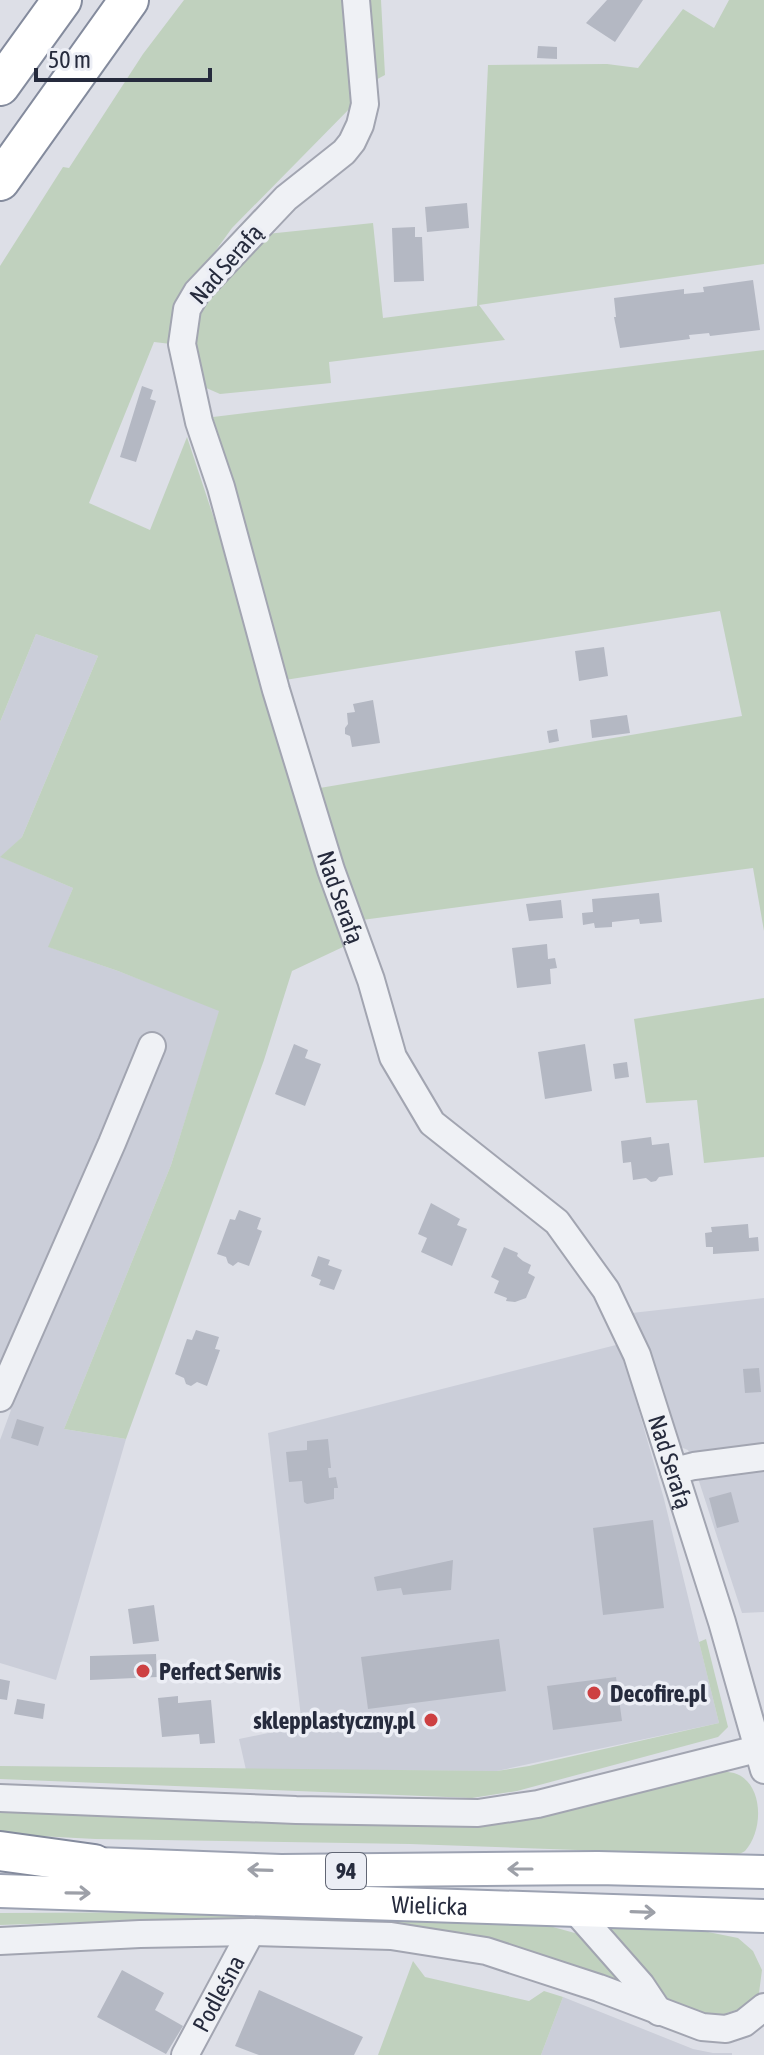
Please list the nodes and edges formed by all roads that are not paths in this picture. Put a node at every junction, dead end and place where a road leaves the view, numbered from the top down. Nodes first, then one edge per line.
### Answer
1 (62, 0) edge
2 (129, 0) edge
3 (356, 0) edge
4 (0, 86) edge
5 (38, 127) junction
6 (0, 181) edge
7 (0, 201) edge
8 (152, 1046) dead end
9 (0, 1398) edge
10 (764, 1457) edge
11 (674, 1471) junction
12 (760, 1759) edge
13 (0, 1798) edge
14 (0, 1851) edge
15 (0, 1862) edge
16 (94, 1864) junction
17 (764, 1872) edge
18 (0, 1891) edge
19 (574, 1909) junction
20 (764, 1916) edge
21 (251, 1932) junction
22 (0, 1941) edge
23 (764, 2007) edge
24 (659, 2012) junction
25 (185, 2055) edge

1 - 4 highway
2 - 5 highway
3 - 11 street, Nad Serafą
5 - 6 highway
5 - 7 highway
8 - 9 street
10 - 11 street
11 - 12 street, Nad Serafą
12 - 13 street
14 - 16 highway
15 - 16 main road, Wielicka
17 -> 16 main road, Wielicka / 94
18 -> 19 main road, Wielicka / 94
19 -> 20 main road, Wielicka / 94
19 - 24 street
21 - 22 street
21 - 24 street
21 - 25 street, Podleśna
23 - 24 street

